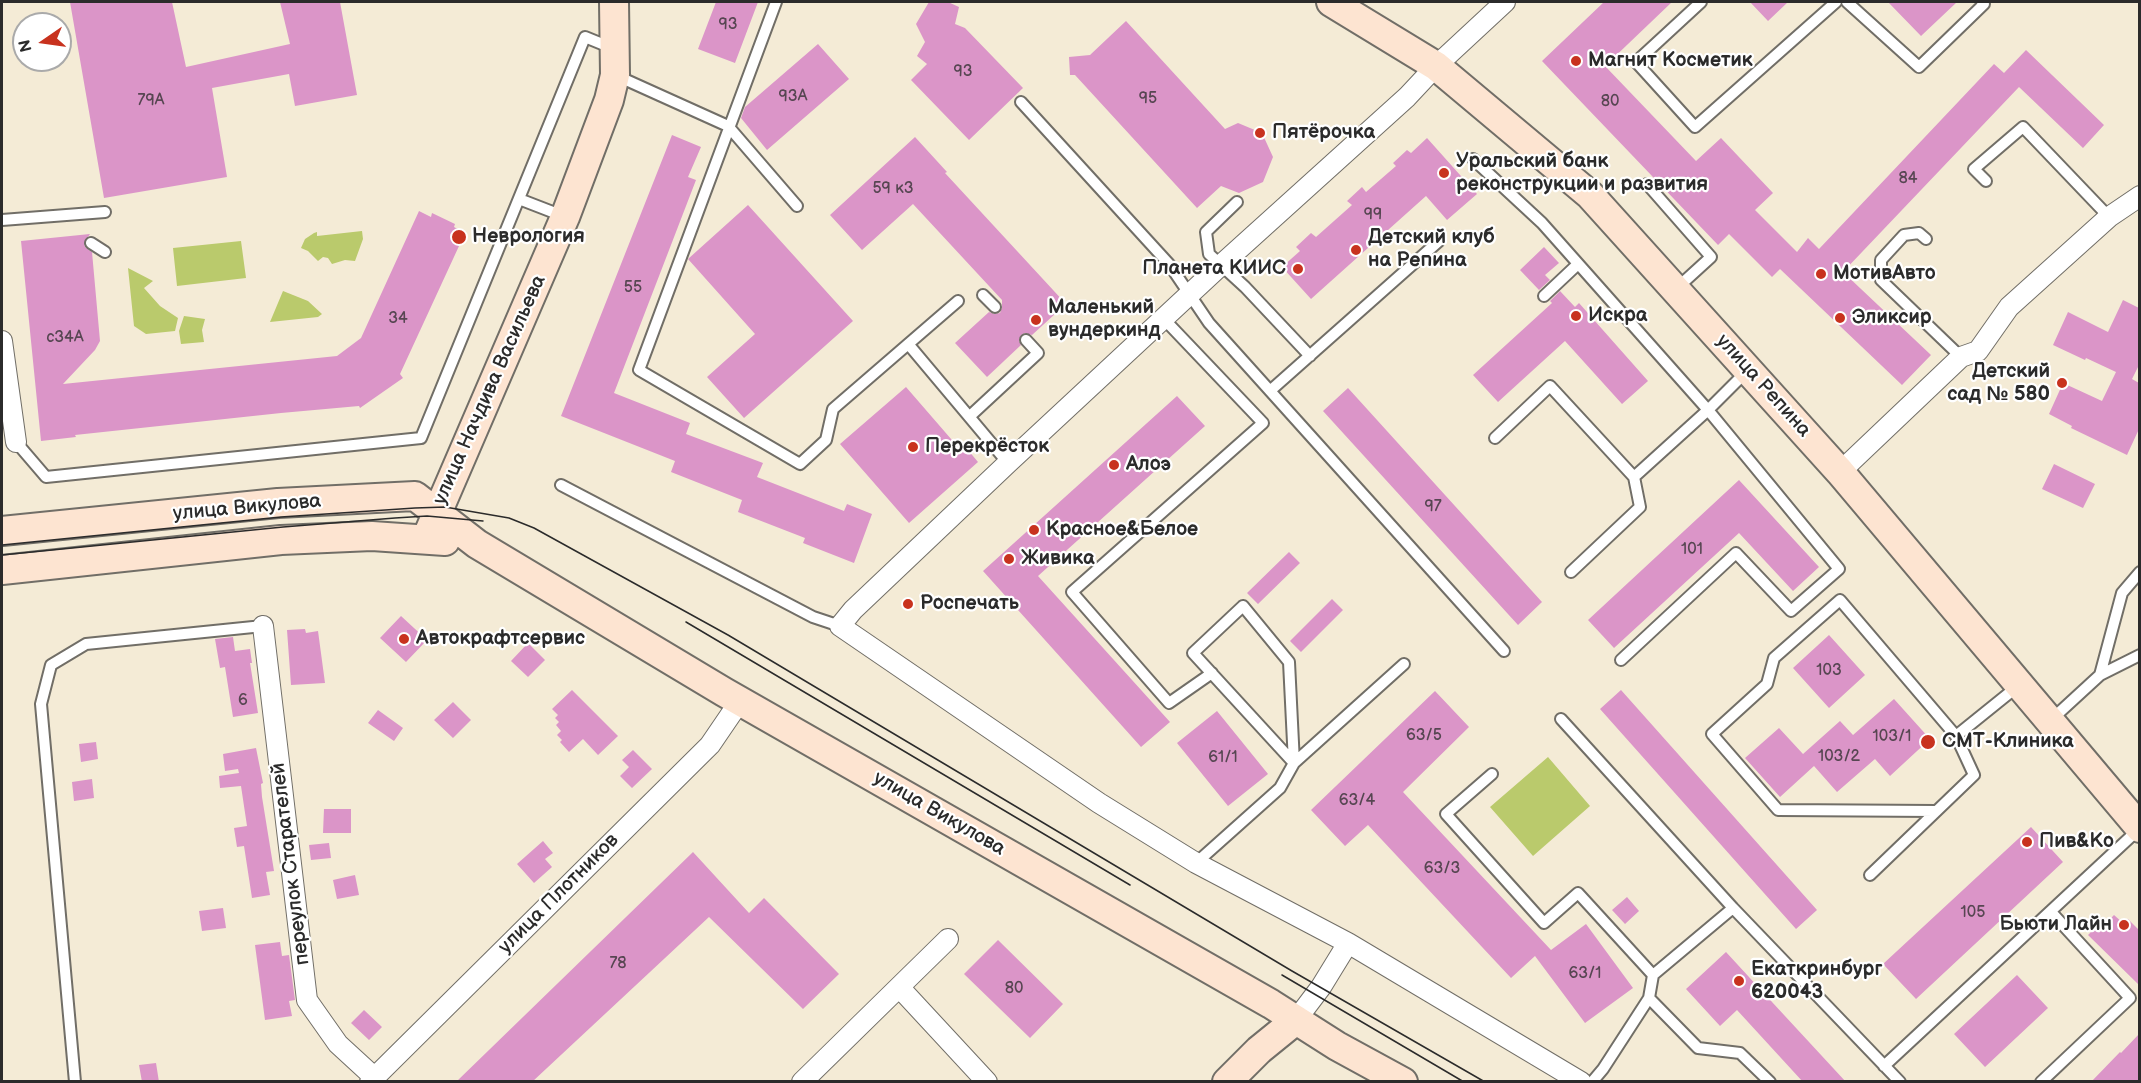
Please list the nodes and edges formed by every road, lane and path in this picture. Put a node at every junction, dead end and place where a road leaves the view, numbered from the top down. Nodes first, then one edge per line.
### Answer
1 (614, 2) edge
2 (776, 2) edge
3 (1331, 2) edge
4 (1505, 2) edge
5 (1701, 2) edge
6 (1836, 2) edge
7 (1847, 2) edge
8 (1982, 2) edge
9 (615, 62) junction
10 (1436, 66) junction
11 (1021, 102) dead end
12 (728, 126) junction
13 (1473, 159) dead end
14 (1986, 181) dead end
15 (1647, 184) dead end
16 (2139, 196) edge
17 (519, 198) junction
18 (1237, 202) dead end
19 (797, 206) dead end
20 (105, 212) dead end
21 (565, 217) junction
22 (2109, 217) junction
23 (2, 220) edge
24 (1926, 239) dead end
25 (1439, 241) dead end
26 (91, 243) dead end
27 (105, 252) dead end
28 (1578, 264) junction
29 (1221, 265) junction
30 (1675, 289) junction
31 (1190, 294) junction
32 (983, 295) dead end
33 (1544, 296) dead end
34 (958, 301) dead end
35 (995, 307) dead end
36 (1163, 318) junction
37 (1026, 340) dead end
38 (2, 341) edge
39 (909, 345) junction
40 (1310, 356) junction
41 (1961, 357) junction
42 (1748, 369) junction
43 (1271, 390) junction
44 (1708, 410) junction
45 (970, 416) junction
46 (1495, 438) dead end
47 (16, 442) joint
48 (1008, 463) junction
49 (1840, 472) junction
50 (1634, 477) junction
51 (561, 485) dead end
52 (436, 512) junction
53 (2, 531) edge
54 (426, 539) junction
55 (477, 544) junction
56 (2, 570) edge
57 (1571, 572) dead end
58 (2139, 572) edge
59 (263, 626) joint
60 (840, 626) junction
61 (1504, 651) dead end
62 (2139, 655) edge
63 (1621, 660) dead end
64 (1404, 664) dead end
65 (1212, 673) junction
66 (2100, 675) junction
67 (2019, 686) junction
68 (740, 701) junction
69 (1561, 719) dead end
70 (2049, 721) junction
71 (1956, 736) junction
72 (1294, 763) junction
73 (1492, 774) dead end
74 (1936, 811) junction
75 (2139, 828) edge
76 (1196, 863) junction
77 (1870, 875) dead end
78 (1733, 908) junction
79 (2051, 912) junction
80 (948, 939) dead end
81 (1348, 943) junction
82 (1653, 975) junction
83 (899, 987) junction
84 (1649, 998) junction
85 (1296, 1020) junction
86 (1884, 1066) junction
87 (372, 1079) edge
88 (75, 1082) edge
89 (802, 1082) edge
90 (987, 1082) edge
91 (1227, 1082) edge
92 (1403, 1082) edge
93 (1581, 1082) edge
94 (1592, 1082) edge
95 (1770, 1082) edge
96 (1900, 1082) edge
97 (2041, 1082) edge

1 - 9 street, улица Начдива Васильева
2 - 12 lane
3 - 10 street, улица Репина
4 - 10 street
5 - 6 lane
7 - 8 lane
9 - 12 lane
9 - 17 lane
9 - 21 street, улица Начдива Васильева
10 - 29 street
10 - 30 street, улица Репина
11 - 31 lane
12 - 19 lane
12 - 39 lane
13 - 28 lane
14 - 22 lane
15 - 30 lane
16 - 22 street
17 - 21 lane
17 - 47 lane
18 - 29 lane
20 - 23 lane
21 - 52 street, улица Начдива Васильева
22 - 41 street
24 - 41 lane
25 - 40 lane
26 - 27 lane
28 - 33 lane
28 - 44 lane
29 - 31 street
29 - 40 lane
30 - 42 street, улица Репина
31 - 36 street
31 - 43 lane
32 - 35 lane
34 - 39 lane
36 - 48 street
36 - 65 lane
37 - 45 lane
38 - 47 street
39 - 45 lane
40 - 43 lane
41 - 49 street
42 - 44 lane
42 - 49 street, улица Репина
43 - 61 lane
44 - 50 lane
44 - 63 lane
45 - 48 lane
46 - 50 lane
48 - 60 street
49 - 67 street, улица Репина
50 - 57 lane
51 - 60 lane
52 - 53 street, улица Викулова
52 - 54 street, улица Начдива Васильева
52 - 55 street, улица Викулова
54 - 55 street, улица Викулова
54 - 56 street, улица Викулова
55 - 68 street, улица Викулова
58 - 66 lane
59 - 87 street, переулок Старателей
59 - 88 lane
60 - 76 street
62 - 66 lane
64 - 72 lane
65 - 72 lane
65 - 72 lane
66 - 70 lane
67 - 70 street, улица Репина
67 - 71 lane
68 - 85 street, улица Викулова
68 - 87 street, улица Плотников
69 - 78 lane
70 - 75 street, улица Репина
71 - 74 lane
71 - 74 lane
72 - 76 lane
73 - 82 lane
74 - 77 lane
75 - 79 lane
76 - 81 street
78 - 82 lane
78 - 86 lane
79 - 86 lane
79 - 97 lane
80 - 83 street
81 - 85 street
81 - 93 street
82 - 84 lane
83 - 89 street
83 - 90 street
84 - 94 lane
84 - 95 lane
85 - 91 street
85 - 92 street, улица Викулова
86 - 96 lane

